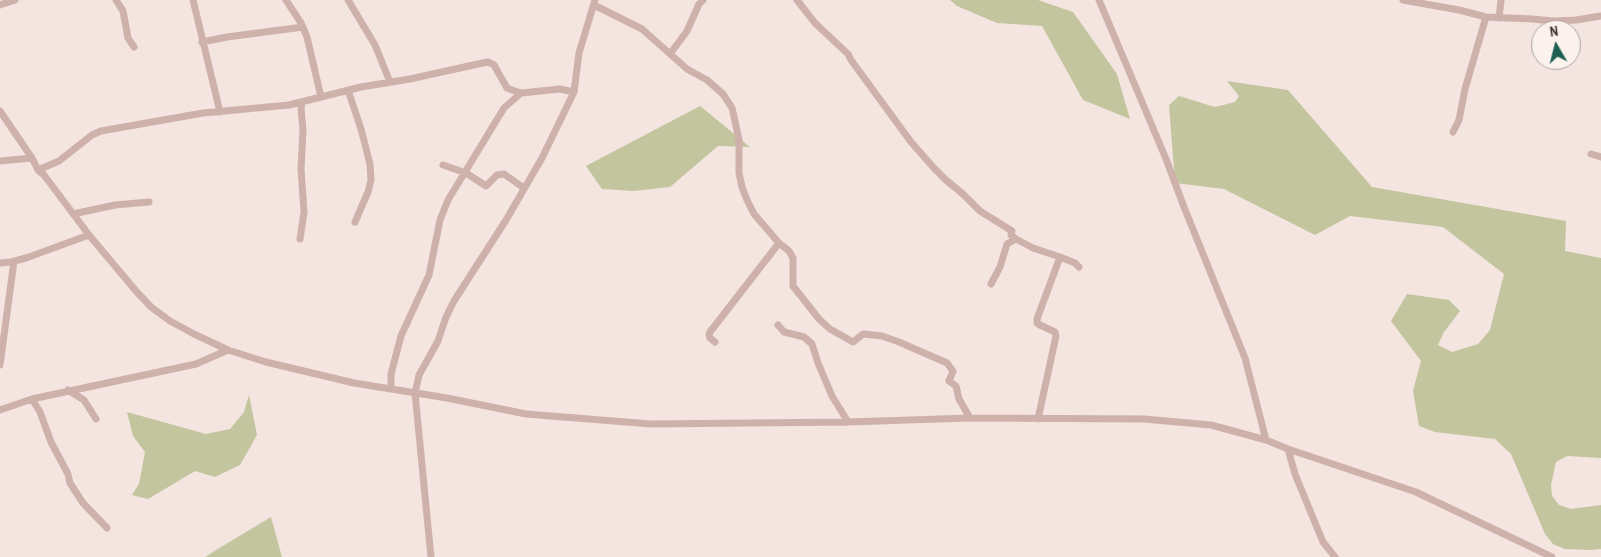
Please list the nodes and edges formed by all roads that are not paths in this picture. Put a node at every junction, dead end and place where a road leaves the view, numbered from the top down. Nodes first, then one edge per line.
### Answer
1 (15, 0) edge
2 (116, 0) edge
3 (193, 0) edge
4 (286, 0) edge
5 (348, 0) edge
6 (703, 0) edge
7 (797, 0) edge
8 (1099, 0) edge
9 (1403, 0) edge
10 (1501, 0) edge
11 (594, 2) edge
12 (0, 5) edge
13 (1601, 16) edge
14 (1486, 17) junction
15 (1499, 18) junction
16 (303, 27) junction
17 (202, 42) junction
18 (134, 47) dead end
19 (670, 54) junction
20 (390, 82) junction
21 (348, 90) junction
22 (574, 92) junction
23 (521, 93) junction
24 (321, 97) junction
25 (302, 102) junction
26 (0, 111) edge
27 (220, 112) junction
28 (1453, 132) dead end
29 (1591, 154) dead end
30 (1601, 157) edge
31 (32, 158) junction
32 (0, 161) edge
33 (443, 165) dead end
34 (38, 170) junction
35 (466, 173) junction
36 (524, 188) junction
37 (149, 202) dead end
38 (73, 214) junction
39 (354, 222) dead end
40 (89, 235) junction
41 (300, 239) dead end
42 (1016, 239) junction
43 (779, 244) junction
44 (1060, 258) junction
45 (14, 261) junction
46 (0, 263) edge
47 (1079, 266) dead end
48 (991, 284) dead end
49 (778, 325) dead end
50 (715, 342) dead end
51 (228, 350) junction
52 (0, 365) edge
53 (391, 388) junction
54 (68, 390) junction
55 (415, 393) junction
56 (32, 399) junction
57 (0, 410) edge
58 (96, 418) dead end
59 (970, 418) junction
60 (1038, 419) junction
61 (848, 422) junction
62 (1266, 440) junction
63 (1288, 449) junction
64 (107, 528) dead end
65 (431, 557) edge
66 (1335, 557) edge
67 (1552, 557) edge

1 - 12 street
2 - 18 street
3 - 17 street
4 - 16 street
5 - 20 street
6 - 19 street
7 - 42 street
8 - 62 street
9 - 14 street
10 - 15 street
11 - 19 street
11 - 22 street
13 - 15 street
14 - 15 street
14 - 28 street
16 - 17 street
16 - 24 street
17 - 27 street
19 - 43 street
20 - 21 street
20 - 23 street
21 - 24 street
21 - 39 street
22 - 23 street
22 - 36 street
23 - 35 street
24 - 25 street
25 - 27 street
25 - 41 street
26 - 31 street
27 - 34 street
29 - 30 street
31 - 32 street
31 - 34 street
33 - 35 street
34 - 38 street
35 - 36 street
35 - 53 street
36 - 55 street
37 - 38 street
38 - 40 street
40 - 45 street
40 - 51 street
42 - 44 street
42 - 48 street
43 - 50 street
43 - 59 street
44 - 47 street
44 - 60 street
45 - 46 street
45 - 52 street
49 - 61 street
51 - 53 street
51 - 54 street
53 - 55 street
54 - 56 street
54 - 58 street
55 - 61 street
55 - 65 street
56 - 57 street
56 - 64 street
59 - 60 street
59 - 61 street
60 - 62 street
62 - 63 street
63 - 66 street
63 - 67 street

